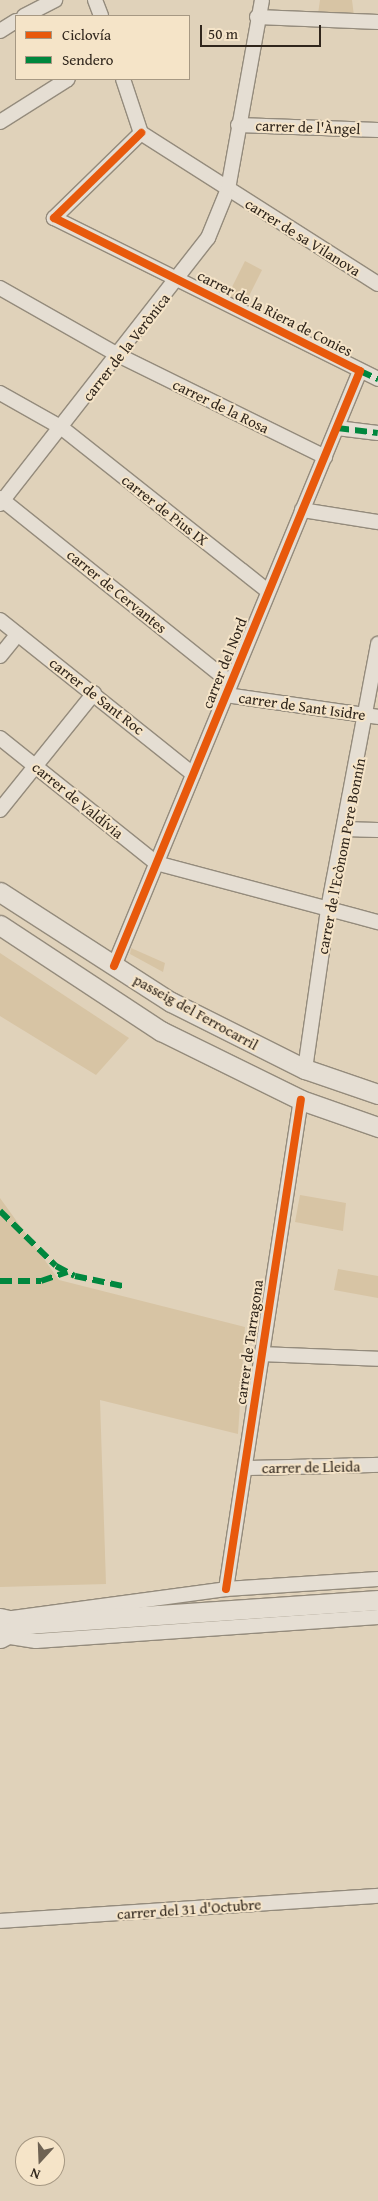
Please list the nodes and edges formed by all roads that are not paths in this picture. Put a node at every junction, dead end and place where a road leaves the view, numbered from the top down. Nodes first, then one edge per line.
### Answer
1 (55, 0) edge
2 (95, 0) edge
3 (262, 0) edge
4 (24, 13) edge
5 (100, 15) edge
6 (257, 17) junction
7 (15, 20) edge
8 (378, 22) edge
9 (0, 31) edge
10 (66, 80) edge
11 (123, 80) edge
12 (0, 122) edge
13 (238, 125) junction
14 (378, 130) edge
15 (141, 133) junction
16 (228, 189) junction
17 (178, 280) junction
18 (378, 284) edge
19 (0, 288) edge
20 (118, 355) junction
21 (360, 370) junction
22 (378, 379) edge
23 (0, 393) edge
24 (62, 428) junction
25 (337, 428) junction
26 (378, 433) edge
27 (325, 458) junction
28 (1, 501) edge
29 (302, 510) junction
30 (378, 522) edge
31 (268, 591) junction
32 (0, 620) edge
33 (18, 634) junction
34 (378, 644) edge
35 (0, 656) edge
36 (228, 688) junction
37 (94, 693) junction
38 (373, 716) edge
39 (0, 738) edge
40 (36, 766) junction
41 (193, 774) junction
42 (0, 810) edge
43 (346, 828) junction
44 (378, 830) edge
45 (156, 863) junction
46 (0, 892) edge
47 (328, 909) junction
48 (378, 922) edge
49 (0, 925) edge
50 (114, 966) junction
51 (305, 1069) junction
52 (378, 1094) edge
53 (301, 1100) junction
54 (378, 1127) edge
55 (261, 1354) junction
56 (378, 1358) edge
57 (378, 1465) edge
58 (245, 1468) junction
59 (378, 1579) edge
60 (226, 1589) junction
61 (378, 1600) edge
62 (378, 1617) edge
63 (2, 1628) edge
64 (378, 1896) edge
65 (0, 1921) edge

1 - 4 street
2 - 5 street
3 - 6 street, carrer de la Verònica
6 - 8 street
6 - 13 street, carrer de la Verònica
7 - 9 street
10 - 12 street
11 - 15 street
13 - 14 street, carrer de l'Àngel
13 - 16 street, carrer de la Verònica
15 - 16 street, carrer de sa Vilanova
15 - 17 street, carrer de la Riera de Conies
16 - 17 street, carrer de la Verònica
16 - 18 street, carrer de sa Vilanova
17 - 20 street, carrer de la Verònica
17 - 21 street, carrer de la Riera de Conies
19 - 20 street, carrer de la Rosa
20 - 24 street, carrer de la Verònica
20 - 27 street, carrer de la Rosa
21 - 22 street, carrer de la Riera de Conies
21 - 25 street, carrer del Nord
23 - 24 street, carrer de Pius IX
24 - 28 street, carrer de la Verònica
24 - 31 street, carrer de Pius IX
25 - 26 street
25 - 27 street, carrer del Nord
27 - 29 street, carrer del Nord
28 - 36 street, carrer de Cervantes
29 - 30 street
29 - 31 street, carrer del Nord
31 - 36 street, carrer del Nord
32 - 33 street, carrer de Sant Roc
33 - 35 street
33 - 37 street, carrer de Sant Roc
34 - 38 street, carrer de l'Ecònom Pere Bonnín
36 - 38 street, carrer de Sant Isidre
36 - 41 street, carrer del Nord
37 - 40 street
37 - 41 street, carrer de Sant Roc
38 - 43 street, carrer de l'Ecònom Pere Bonnín
39 - 40 street, carrer de Valdívia
40 - 42 street
40 - 45 street, carrer de Valdívia
41 - 45 street, carrer del Nord
43 - 44 street
43 - 47 street, carrer de l'Ecònom Pere Bonnín
45 - 47 street
45 - 50 street, carrer del Nord
46 - 50 main road, passeig del Ferrocarril
47 - 48 street
47 - 51 street, carrer de l'Ecònom Pere Bonnín
49 - 53 main road, passeig del Ferrocarril
50 - 51 main road, passeig del Ferrocarril
51 - 52 main road, passeig del Ferrocarril
53 - 54 main road, passeig del Ferrocarril
53 - 55 street, carrer de Tarragona
55 - 56 street
55 - 58 street, carrer de Tarragona
57 - 58 street, carrer de Lleida
58 - 60 street, carrer de Tarragona
59 - 60 street
60 - 63 street
61 - 63 main road
62 - 63 street
64 - 65 street, carrer del 31 d'Octubre

